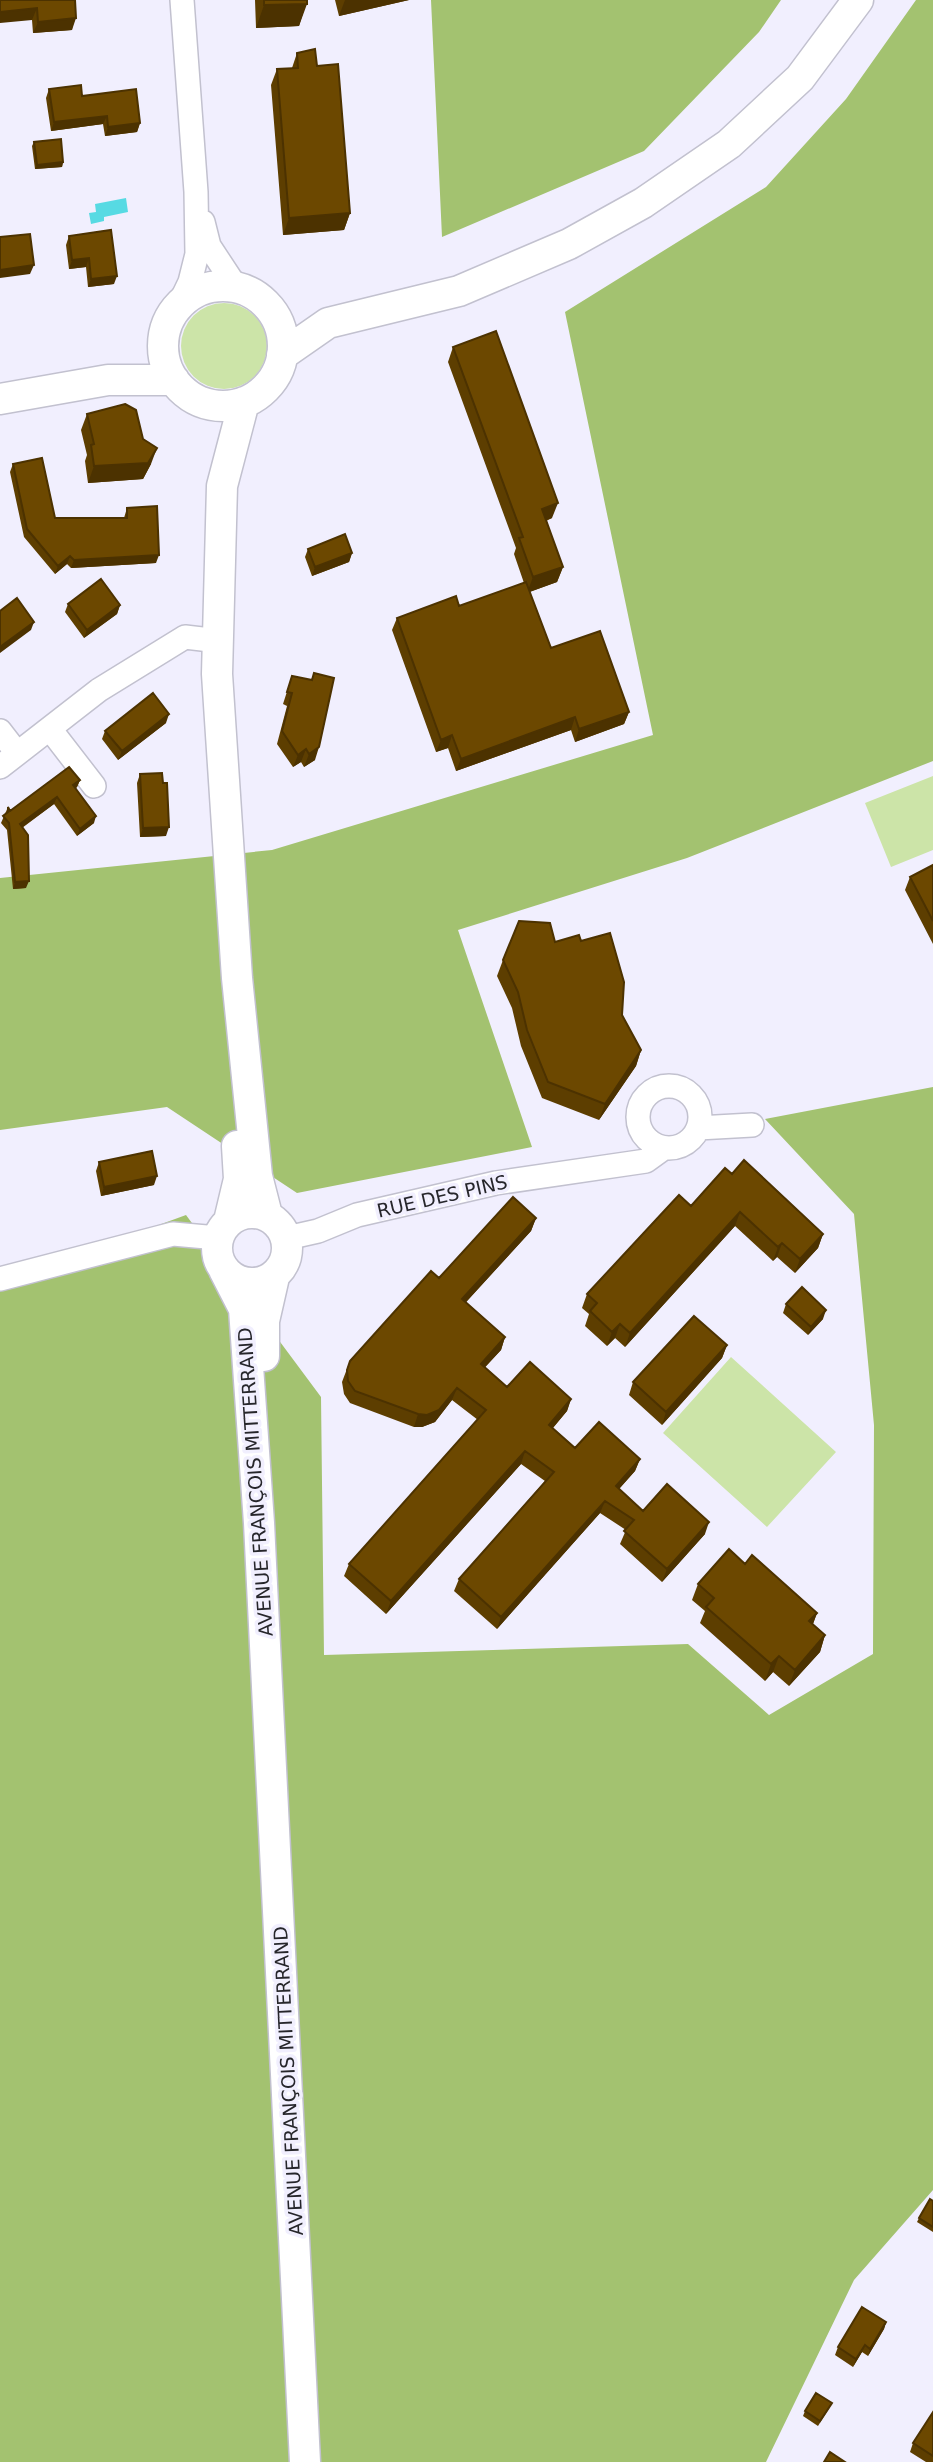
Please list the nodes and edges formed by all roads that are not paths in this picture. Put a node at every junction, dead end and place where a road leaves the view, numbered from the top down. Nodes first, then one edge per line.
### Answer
1 (182, 0) edge
2 (858, 0) edge
3 (196, 192) junction
4 (236, 287) junction
5 (179, 305) junction
6 (272, 312) junction
7 (328, 323) junction
8 (163, 346) junction
9 (282, 355) junction
10 (108, 380) junction
11 (174, 380) junction
12 (0, 399) edge
13 (244, 402) junction
14 (208, 404) junction
15 (223, 479) junction
16 (219, 641) junction
17 (50, 729) junction
18 (0, 731) edge
19 (8, 760) edge
20 (94, 786) dead end
21 (226, 812) junction
22 (752, 1125) dead end
23 (640, 1128) junction
24 (698, 1128) junction
25 (664, 1148) junction
26 (600, 1166) junction
27 (267, 1215) junction
28 (223, 1230) junction
29 (287, 1238) junction
30 (224, 1270) junction
31 (274, 1277) junction
32 (0, 1279) edge
33 (268, 1699) junction
34 (305, 2462) edge

1 - 3 street
2 - 7 main road
3 - 4 street
3 - 5 street
4 - 5 main road
4 - 6 main road
5 - 8 main road
6 - 7 main road
6 - 9 main road
7 - 9 main road
8 - 10 main road
8 - 11 main road
9 - 13 main road
10 - 11 main road
10 - 12 main road
11 - 14 main road
13 - 14 main road
13 - 15 main road
14 - 15 main road
15 - 16 main road
16 - 17 street
16 - 21 main road
17 - 19 street
17 - 20 street
18 - 19 street
21 - 27 main road
21 - 28 main road
22 - 24 street
23 - 24 street
23 - 25 street
23 - 26 street, RUE DES PINS
24 - 25 street
25 - 26 street, RUE DES PINS
26 - 29 street, RUE DES PINS
27 - 28 main road
27 - 29 main road
28 - 30 main road
28 - 32 street
29 - 31 main road
30 - 31 main road
30 - 33 main road, AVENUE FRANÇOIS MITTERRAND
31 - 33 main road, AVENUE FRANÇOIS MITTERRAND
33 - 34 main road, AVENUE FRANÇOIS MITTERRAND

